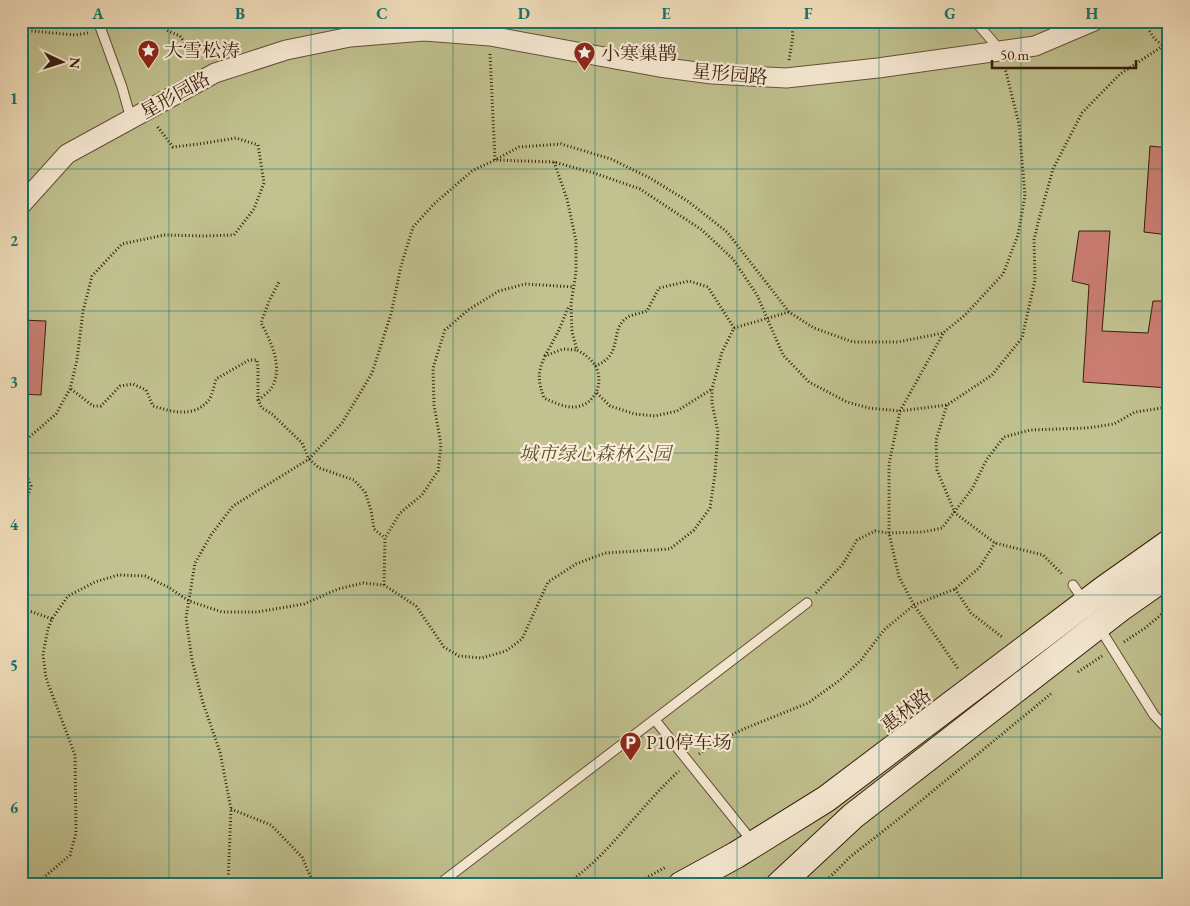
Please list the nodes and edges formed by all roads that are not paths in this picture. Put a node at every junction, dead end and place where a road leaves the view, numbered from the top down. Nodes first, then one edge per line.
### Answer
1 (975, 21) edge
2 (1094, 21) edge
3 (99, 26) edge
4 (1001, 51) junction
5 (131, 119) junction
6 (21, 205) edge
7 (1169, 543) edge
8 (1169, 574) edge
9 (806, 603) road end
10 (1088, 609) junction
11 (655, 720) junction
12 (1169, 731) edge
13 (754, 844) junction
14 (677, 874) edge
15 (438, 885) edge
16 (779, 885) edge

1 - 4 lane
2 - 4 street, 星形园路
3 - 5 lane
4 - 5 street, 星形园路
5 - 6 street, 星形园路
7 - 10 main road, 惠林路
8 - 10 main road, 惠林路
9 - 11 lane
10 - 12 lane
10 - 13 main road, 惠林路
10 - 16 main road, 惠林路
11 - 13 lane
11 - 15 lane
13 - 14 main road, 惠林路

